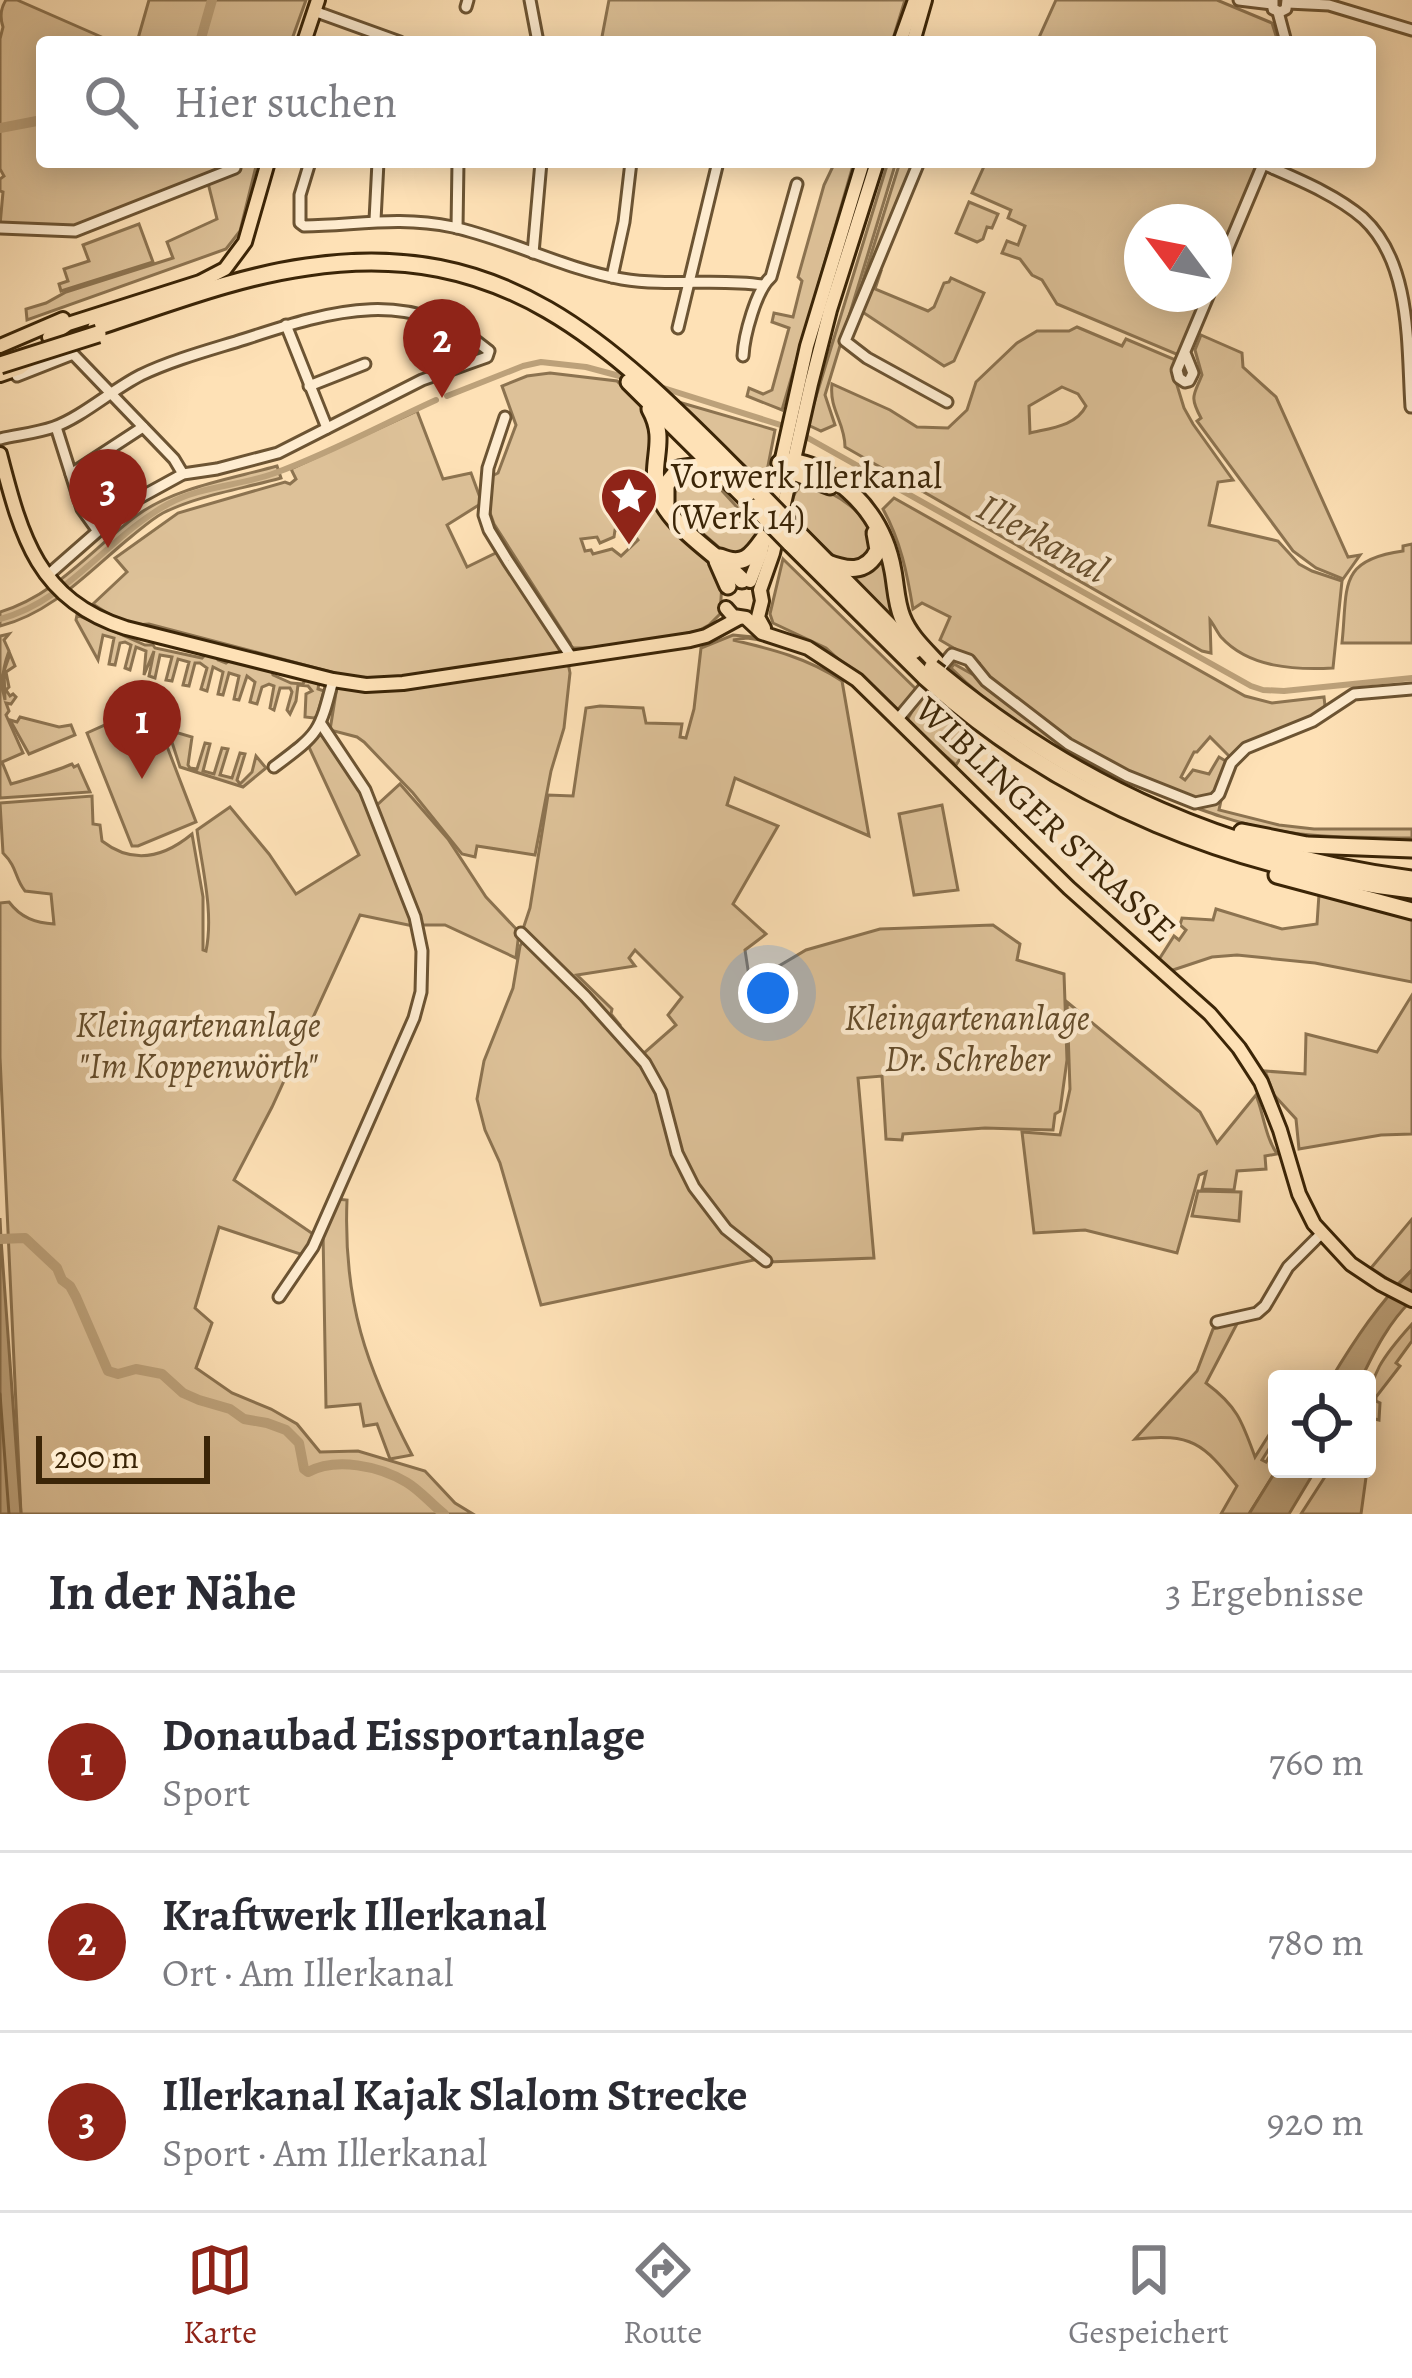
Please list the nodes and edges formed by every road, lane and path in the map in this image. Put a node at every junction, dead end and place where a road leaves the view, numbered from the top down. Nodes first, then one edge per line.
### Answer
1 (530, 0) edge
2 (913, 0) edge
3 (927, 0) edge
4 (1239, 0) edge
5 (1287, 2) edge
6 (1332, 2) edge
7 (316, 5) edge
8 (1274, 6) edge
9 (361, 28) junction
10 (1412, 30) edge
11 (911, 35) edge
12 (306, 36) edge
13 (358, 36) edge
14 (383, 36) edge
15 (537, 36) edge
16 (1284, 36) edge
17 (235, 168) dead end
18 (266, 168) edge
19 (308, 168) edge
20 (378, 168) edge
21 (458, 168) edge
22 (540, 168) edge
23 (630, 168) edge
24 (717, 168) edge
25 (861, 168) edge
26 (875, 168) edge
27 (917, 168) edge
28 (1261, 168) edge
29 (1273, 168) edge
30 (797, 184) dead end
31 (255, 208) junction
32 (375, 220) junction
33 (0, 228) edge
34 (457, 228) junction
35 (1232, 238) edge
36 (533, 254) junction
37 (612, 277) junction
38 (688, 285) junction
39 (762, 285) junction
40 (1407, 295) edge
41 (1202, 312) edge
42 (286, 325) junction
43 (678, 328) dead end
44 (97, 330) junction
45 (1409, 334) edge
46 (49, 338) dead end
47 (0, 346) edge
48 (1185, 353) dead end
49 (743, 356) dead end
50 (30, 360) dead end
51 (0, 361) edge
52 (364, 364) dead end
53 (0, 375) edge
54 (17, 376) dead end
55 (310, 386) junction
56 (639, 392) junction
57 (110, 393) junction
58 (947, 402) dead end
59 (1411, 407) edge
60 (797, 414) junction
61 (505, 418) dead end
62 (56, 427) junction
63 (142, 427) junction
64 (328, 428) junction
65 (0, 439) edge
66 (0, 454) edge
67 (789, 456) junction
68 (71, 474) junction
69 (183, 474) junction
70 (809, 477) junction
71 (732, 485) junction
72 (786, 491) junction
73 (757, 500) junction
74 (667, 509) junction
75 (97, 530) junction
76 (769, 545) junction
77 (710, 550) junction
78 (820, 566) junction
79 (50, 578) junction
80 (745, 584) junction
81 (725, 608) junction
82 (748, 616) junction
83 (706, 635) junction
84 (774, 637) junction
85 (572, 658) junction
86 (935, 672) junction
87 (333, 680) junction
88 (1412, 689) edge
89 (896, 720) junction
90 (321, 724) junction
91 (274, 766) dead end
92 (1147, 806) junction
93 (1158, 826) junction
94 (1412, 850) edge
95 (1412, 878) edge
96 (1412, 890) edge
97 (1412, 911) edge
98 (520, 933) dead end
99 (1321, 1234) junction
100 (766, 1261) dead end
101 (279, 1297) dead end
102 (1412, 1300) edge
103 (1216, 1322) dead end

1 - 15 street
2 - 11 main road
3 - 11 main road
4 - 8 street
5 - 6 street
5 - 8 street
6 - 10 street
7 - 9 street
7 - 12 main road
8 - 16 street
9 - 13 street
9 - 14 street
17 - 33 street
18 - 31 main road
19 - 32 street
20 - 32 street
21 - 34 street
22 - 36 street
23 - 37 street
24 - 38 street
25 - 60 main road
26 - 60 main road
27 - 58 street
28 - 35 street
29 - 40 street
30 - 39 street
31 - 46 main road
31 - 47 main road
32 - 34 street
34 - 36 street
36 - 37 street
37 - 38 street
38 - 39 street
38 - 43 street
39 - 49 street
40 - 45 street
41 - 48 street
42 - 55 street
42 - 57 street
42 - 64 street
44 - 51 highway, bridge
44 - 56 highway
44 - 73 highway
45 - 59 street
50 - 53 main road
52 - 55 street
54 - 57 street
55 - 64 street
56 - 71 highway
56 - 74 highway
57 - 62 street
57 - 63 street
60 - 67 main road
61 - 85 street
62 - 65 street
62 - 68 street
63 - 68 street
63 - 69 street
64 - 69 street
66 - 79 main road
67 - 70 highway
67 - 72 main road
67 - 76 main road
67 - 86 highway
68 - 75 street
69 - 75 street
70 - 72 highway
70 - 78 highway
71 - 73 highway
71 - 74 highway
72 - 76 main road
73 - 78 highway, bridge
74 - 77 highway
75 - 79 street
76 - 77 highway
76 - 80 main road
76 - 84 main road
77 - 80 highway
78 - 86 highway
79 - 87 main road
80 - 81 main road
80 - 82 main road
81 - 82 main road
81 - 83 main road
82 - 83 main road
82 - 84 main road
83 - 84 main road
83 - 85 main road
84 - 89 main road, WIBLINGER STRASSE
85 - 87 main road
86 - 92 highway
86 - 93 highway
87 - 90 street
88 - 89 street
89 - 99 main road, WIBLINGER STRASSE
90 - 91 street
90 - 101 street
92 - 94 highway
92 - 95 highway
93 - 96 highway
93 - 97 highway
98 - 100 street
99 - 102 main road
99 - 103 street

